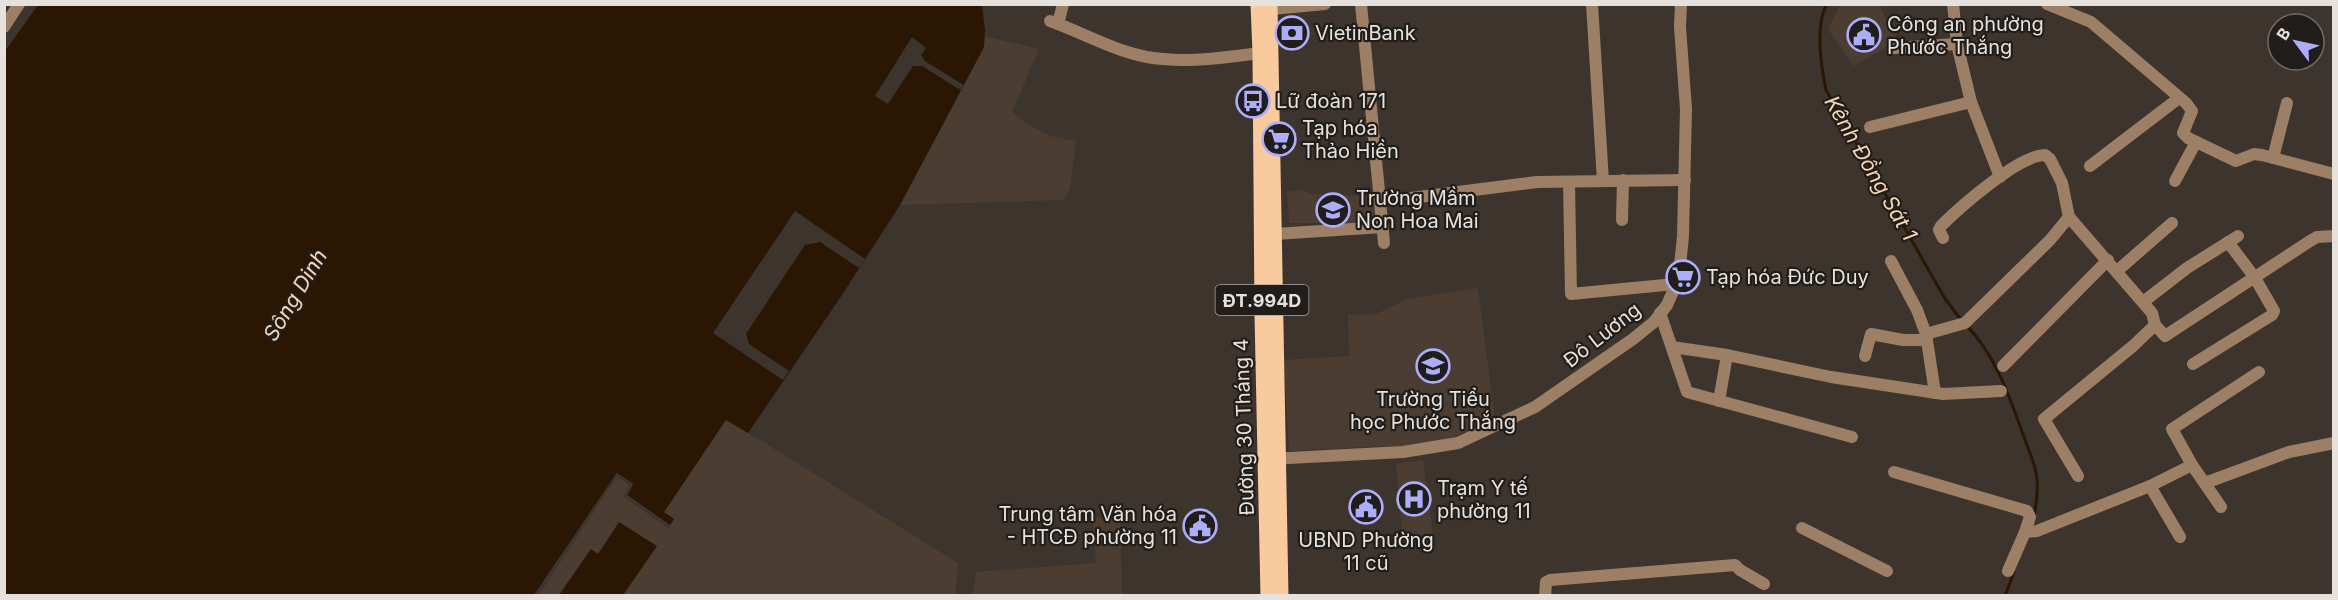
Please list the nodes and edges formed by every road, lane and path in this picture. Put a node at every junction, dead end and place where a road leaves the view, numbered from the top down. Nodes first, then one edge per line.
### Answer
1 (19, 4) edge
2 (1062, 4) edge
3 (1325, 4) edge
4 (1361, 4) edge
5 (1592, 4) edge
6 (1681, 4) edge
7 (1953, 4) edge
8 (2047, 4) edge
9 (1264, 7) edge
10 (4, 27) edge
11 (1958, 44) junction
12 (1893, 48) dead end
13 (1266, 52) junction
14 (2179, 98) junction
15 (1971, 102) junction
16 (2287, 103) dead end
17 (1870, 127) dead end
18 (2196, 142) junction
19 (2273, 158) junction
20 (2090, 166) dead end
21 (2334, 174) edge
22 (2001, 177) junction
23 (1623, 180) junction
24 (1685, 180) junction
25 (1603, 181) junction
26 (2175, 181) dead end
27 (1569, 182) junction
28 (1411, 198) dead end
29 (1268, 201) junction
30 (2069, 217) junction
31 (1622, 220) dead end
32 (2172, 223) dead end
33 (1383, 227) junction
34 (1275, 234) junction
35 (2334, 236) edge
36 (1943, 238) dead end
37 (1384, 243) dead end
38 (2108, 260) junction
39 (1891, 261) dead end
40 (2117, 271) junction
41 (2255, 278) junction
42 (1675, 284) junction
43 (2143, 302) junction
44 (1660, 313) junction
45 (2155, 325) junction
46 (1927, 337) junction
47 (1672, 347) junction
48 (1727, 355) junction
49 (1865, 356) dead end
50 (2193, 364) dead end
51 (2003, 366) dead end
52 (2259, 372) dead end
53 (2001, 391) dead end
54 (1935, 393) junction
55 (1719, 401) junction
56 (1852, 437) dead end
57 (2334, 443) edge
58 (1273, 459) junction
59 (2192, 465) junction
60 (1893, 472) dead end
61 (2078, 476) dead end
62 (2205, 483) junction
63 (2150, 486) junction
64 (2222, 507) dead end
65 (1802, 528) dead end
66 (2030, 532) junction
67 (2180, 537) dead end
68 (1887, 571) dead end
69 (2008, 571) dead end
70 (1764, 584) dead end
71 (1268, 596) edge
72 (1281, 596) edge
73 (1545, 596) edge

1 - 10 street
2 - 13 street
3 - 9 street
4 - 33 street
5 - 25 street
6 - 24 street, Đô Lương
7 - 11 street
8 - 14 street
9 - 13 main road, Đường 30 Tháng 4 / ĐT.994D
11 - 12 street
11 - 15 street
13 - 29 main road, Đường 30 Tháng 4 / ĐT.994D
14 - 18 street
14 - 20 street
15 - 17 street
15 - 22 street
16 - 19 street
18 - 19 street
18 - 26 street
19 - 21 street
22 - 30 street
22 - 36 street
23 - 24 street
23 - 25 street
23 - 31 street
24 - 42 street, Đô Lương
25 - 27 street
27 - 28 street
27 - 42 street
29 - 34 main road, Đường 30 Tháng 4 / ĐT.994D
29 - 58 main road, Đường 30 Tháng 4 / ĐT.994D
30 - 38 street
30 - 46 street
32 - 40 street
33 - 34 street
33 - 37 street
34 - 58 main road, Đường 30 Tháng 4 / ĐT.994D
35 - 41 street
38 - 40 street
38 - 51 street
39 - 46 street
40 - 43 street
41 - 43 street
41 - 45 street
41 - 50 street
42 - 44 street, Đô Lương
43 - 45 street
44 - 47 street
44 - 58 street, Đô Lương
45 - 61 street
46 - 49 street
46 - 54 street
47 - 48 street
47 - 55 street
48 - 54 street
48 - 55 street
52 - 59 street
53 - 54 street
55 - 56 street
57 - 62 street
58 - 71 main road, Đường 30 Tháng 4 / ĐT.994D
58 - 72 main road, Đường 30 Tháng 4 / ĐT.994D
59 - 62 street
59 - 63 street
60 - 66 street
62 - 64 street
63 - 66 street
63 - 67 street
65 - 68 street
66 - 69 street
70 - 73 street

